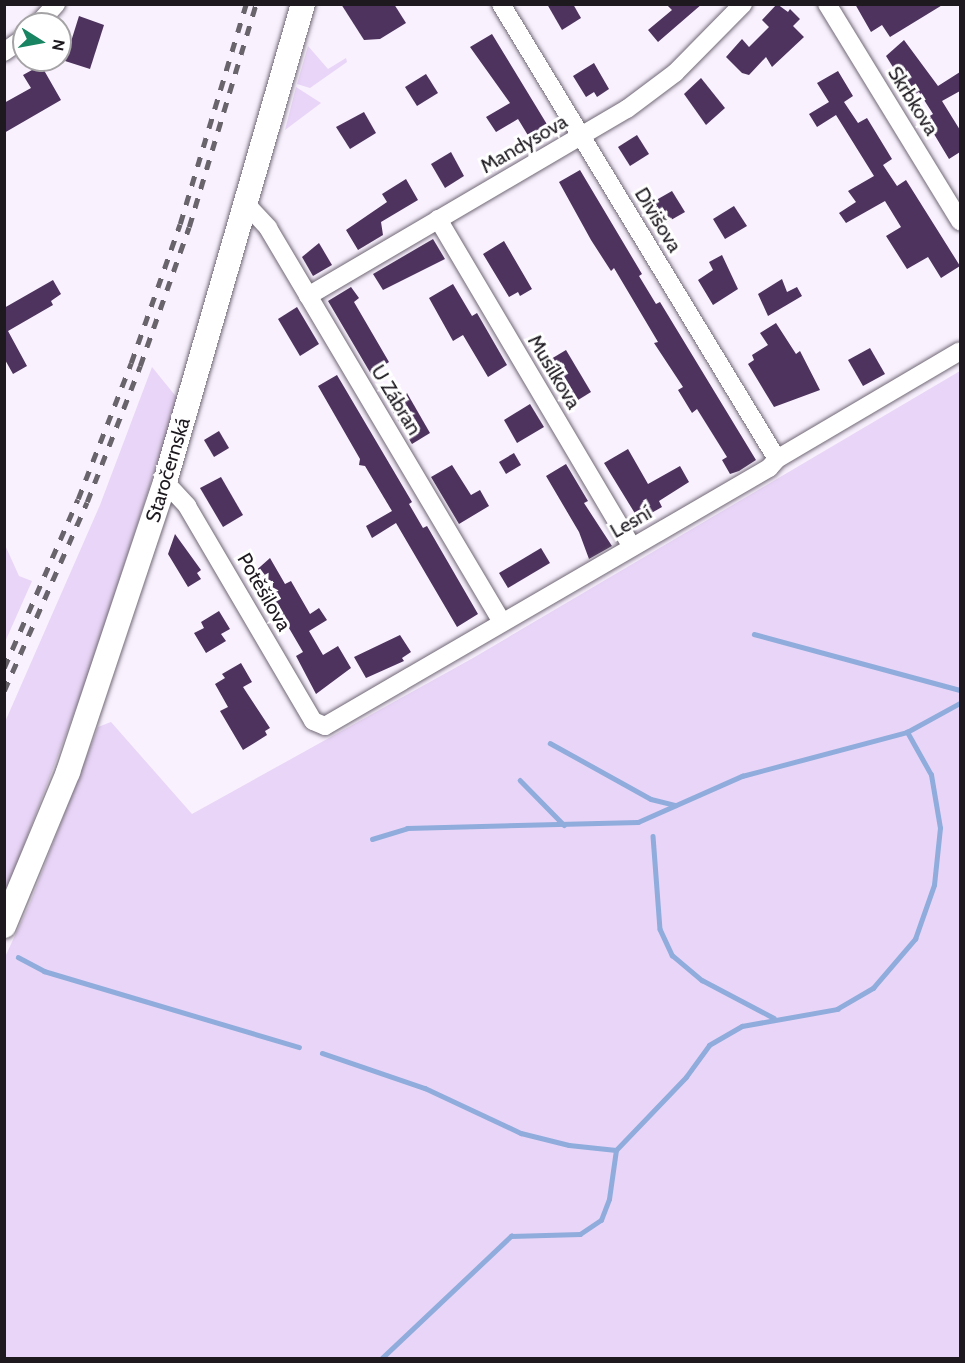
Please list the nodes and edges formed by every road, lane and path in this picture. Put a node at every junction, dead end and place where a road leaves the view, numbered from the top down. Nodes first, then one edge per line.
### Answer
1 (303, 4) edge
2 (501, 4) edge
3 (743, 4) edge
4 (826, 4) edge
5 (581, 137) junction
6 (246, 204) junction
7 (438, 219) junction
8 (960, 221) edge
9 (308, 296) junction
10 (960, 351) edge
11 (777, 459) junction
12 (165, 482) junction
13 (632, 547) junction
14 (502, 622) junction
15 (321, 726) joint
16 (4, 926) edge

1 - 6 main road, Staročernská
2 - 5 street, Divišova
3 - 5 street, Mandysova
4 - 8 street, Skrbkova
5 - 7 street, Mandysova
5 - 11 street, Divišova
6 - 9 street, U Zábran
6 - 12 main road, Staročernská
7 - 9 street, Mandysova
7 - 13 street, Musílkova
9 - 14 street, U Zábran
10 - 11 street, Lesní
11 - 13 street, Lesní
12 - 15 street, Potěšilova
12 - 16 main road, Staročernská
13 - 14 street, Lesní
14 - 15 street, Lesní

